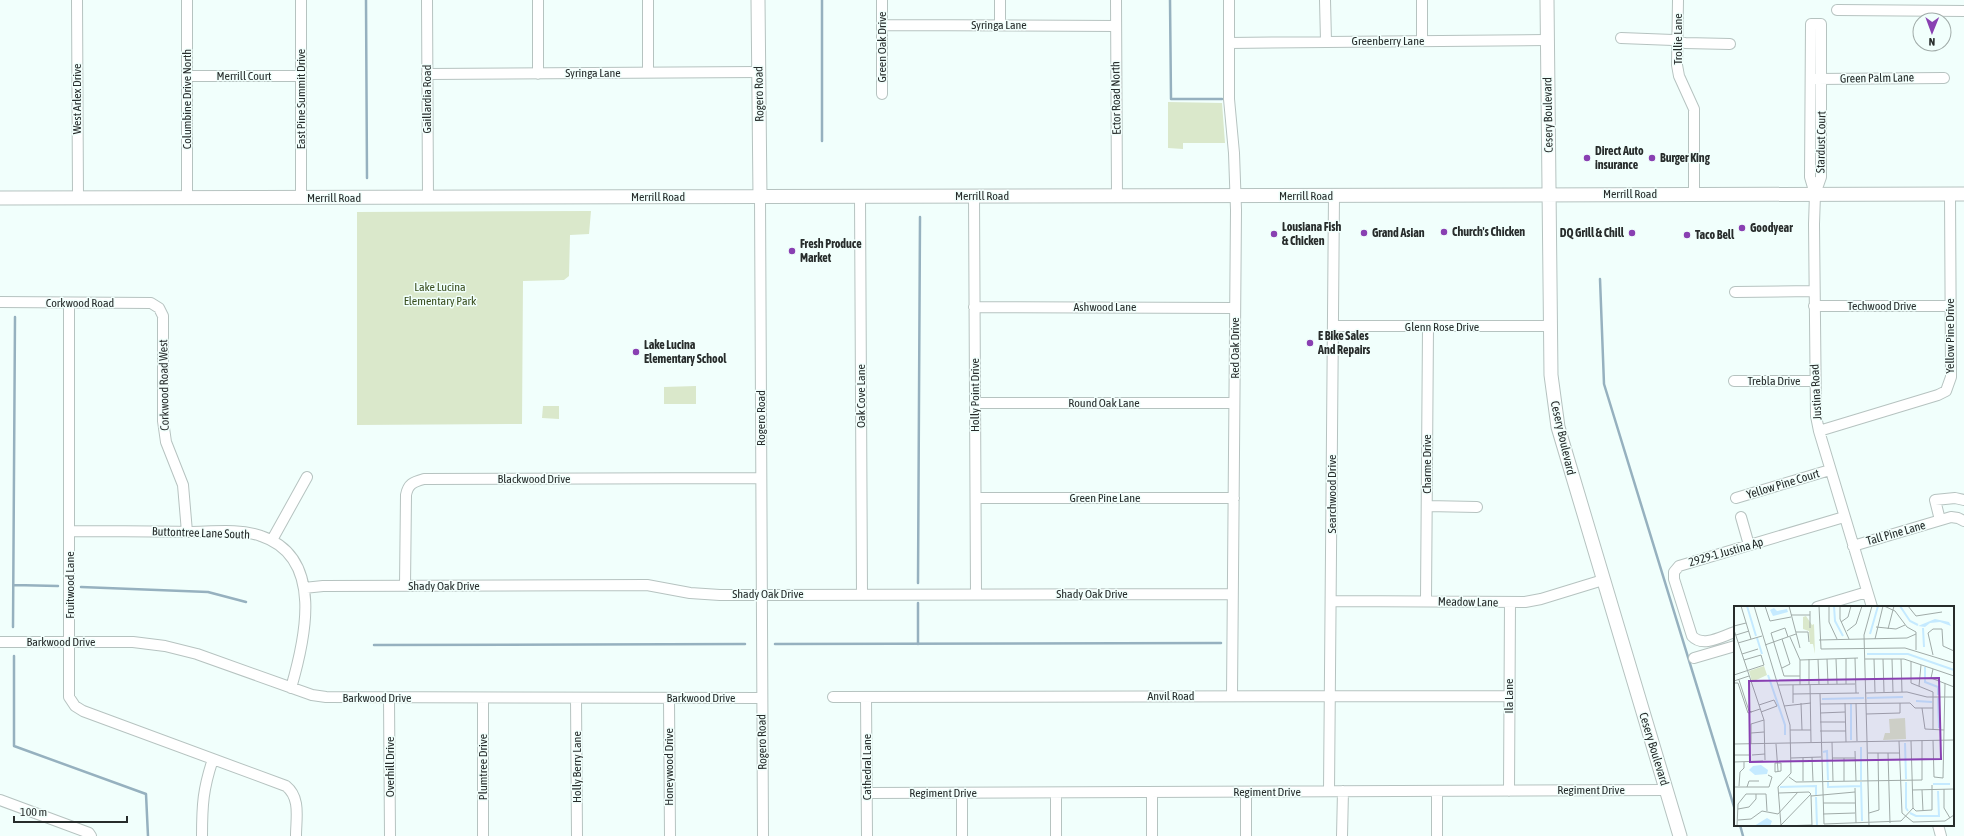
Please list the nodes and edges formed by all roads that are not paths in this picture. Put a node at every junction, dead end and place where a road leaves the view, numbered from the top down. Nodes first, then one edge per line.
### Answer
1 (77, 0) edge
2 (187, 0) edge
3 (301, 0) edge
4 (427, 0) edge
5 (538, 0) edge
6 (648, 0) edge
7 (758, 0) edge
8 (882, 0) edge
9 (1000, 0) edge
10 (1116, 0) edge
11 (1229, 0) edge
12 (1325, 0) edge
13 (1422, 0) edge
14 (1547, 0) edge
15 (1678, 0) edge
16 (1837, 10) dead end
17 (1964, 11) edge
18 (882, 25) junction
19 (1000, 25) junction
20 (1116, 26) junction
21 (1621, 38) dead end
22 (1546, 40) junction
23 (1326, 41) junction
24 (1422, 41) junction
25 (1677, 41) junction
26 (1229, 43) junction
27 (1730, 44) dead end
28 (758, 72) junction
29 (648, 73) junction
30 (427, 74) junction
31 (538, 74) junction
32 (188, 76) junction
33 (301, 76) junction
34 (1944, 78) dead end
35 (1810, 79) junction
36 (1822, 79) junction
37 (882, 94) dead end
38 (1694, 194) junction
39 (1815, 194) junction
40 (1950, 194) junction
41 (1964, 194) edge
42 (1550, 195) junction
43 (974, 196) junction
44 (1236, 196) junction
45 (1334, 196) junction
46 (760, 197) junction
47 (860, 197) junction
48 (1117, 197) junction
49 (0, 198) edge
50 (78, 198) junction
51 (188, 198) junction
52 (302, 198) junction
53 (428, 198) junction
54 (1814, 291) junction
55 (1735, 292) dead end
56 (0, 302) edge
57 (69, 303) junction
58 (1814, 306) junction
59 (1950, 306) junction
60 (974, 307) junction
61 (159, 308) joint
62 (1235, 308) junction
63 (1333, 326) junction
64 (1550, 326) junction
65 (1428, 327) junction
66 (1734, 381) dead end
67 (1815, 381) junction
68 (975, 403) junction
69 (1234, 403) junction
70 (1819, 432) junction
71 (1830, 470) junction
72 (307, 477) dead end
73 (761, 478) junction
74 (976, 498) junction
75 (1234, 498) junction
76 (1736, 498) dead end
77 (1964, 500) edge
78 (1427, 506) junction
79 (1478, 507) dead end
80 (1741, 517) dead end
81 (1844, 517) junction
82 (1940, 520) junction
83 (1964, 521) edge
84 (70, 531) junction
85 (187, 532) junction
86 (272, 540) junction
87 (1749, 545) junction
88 (1854, 546) junction
89 (1603, 580) junction
90 (405, 586) junction
91 (304, 588) junction
92 (1867, 592) junction
93 (761, 594) junction
94 (862, 594) junction
95 (976, 594) junction
96 (1232, 594) junction
97 (1331, 601) junction
98 (1426, 601) junction
99 (1510, 602) junction
100 (1820, 606) edge
101 (1871, 606) edge
102 (1734, 632) edge
103 (0, 642) edge
104 (69, 642) junction
105 (1734, 646) edge
106 (1694, 658) dead end
107 (291, 688) junction
108 (1232, 696) junction
109 (1330, 696) junction
110 (1509, 696) junction
111 (833, 697) dead end
112 (866, 697) junction
113 (389, 698) junction
114 (482, 698) junction
115 (576, 698) junction
116 (762, 698) junction
117 (669, 699) junction
118 (213, 759) junction
119 (1666, 790) junction
120 (1329, 791) junction
121 (1342, 791) junction
122 (1437, 791) junction
123 (1509, 791) junction
124 (1246, 792) junction
125 (867, 793) junction
126 (962, 793) junction
127 (1056, 793) junction
128 (1152, 793) junction
129 (0, 800) edge
130 (1938, 826) edge
131 (91, 836) edge
132 (202, 836) edge
133 (296, 836) edge
134 (390, 836) edge
135 (483, 836) edge
136 (577, 836) edge
137 (670, 836) edge
138 (763, 836) edge
139 (867, 836) edge
140 (962, 836) edge
141 (1056, 836) edge
142 (1152, 836) edge
143 (1246, 836) edge
144 (1342, 836) edge
145 (1437, 836) edge
146 (1680, 836) edge
147 (1941, 836) edge

1 - 50 street, West Arlex Drive
2 - 32 street, Columbine Drive North
3 - 33 street, East Pine Summit Drive
4 - 30 street, Gaillardia Road
5 - 31 street
6 - 29 street
7 - 28 main road, Rogero Road
8 - 18 street, Green Oak Drive
9 - 19 street
10 - 20 street, Ector Road North
11 - 26 street, Red Oak Drive
12 - 23 street
13 - 24 street
14 - 22 main road, Cesery Boulevard
15 - 25 street, Trollie Lane
16 - 17 street
18 - 19 street, Syringa Lane
18 - 37 street, Green Oak Drive
19 - 20 street, Syringa Lane
20 - 48 street, Ector Road North
21 - 25 street
22 - 24 street, Greenberry Lane
22 - 42 main road, Cesery Boulevard
23 - 24 street, Greenberry Lane
23 - 26 street, Greenberry Lane
25 - 27 street
25 - 38 street, Trollie Lane
26 - 44 street, Red Oak Drive
28 - 29 street, Syringa Lane
28 - 46 main road, Rogero Road
29 - 31 street, Syringa Lane
30 - 31 street, Syringa Lane
30 - 53 street, Gaillardia Road
32 - 33 street, Merrill Court
32 - 51 street, Columbine Drive North
33 - 52 street, East Pine Summit Drive
34 - 36 street, Green Palm Lane
35 - 36 street, Green Palm Lane
35 - 36 street, Stardust Court
35 - 39 street, Stardust Court
36 - 39 street, Stardust Court
38 - 39 main road, Merrill Road
38 - 42 main road, Merrill Road
39 - 40 main road, Merrill Road
39 - 54 street, Justina Road
40 - 41 main road, Merrill Road
40 - 59 street, Yellow Pine Drive
42 - 45 main road, Merrill Road
42 - 64 main road, Cesery Boulevard
43 - 47 main road, Merrill Road
43 - 48 main road, Merrill Road
43 - 60 street, Holly Point Drive
44 - 45 main road, Merrill Road
44 - 48 main road, Merrill Road
44 - 62 street, Red Oak Drive
45 - 63 street, Searchwood Drive
46 - 47 main road, Merrill Road
46 - 53 main road, Merrill Road
46 - 73 street, Rogero Road
47 - 94 street, Oak Cove Lane
49 - 50 main road, Merrill Road
50 - 51 main road, Merrill Road
51 - 52 main road, Merrill Road
52 - 53 main road, Merrill Road
54 - 55 street
54 - 58 street, Justina Road
56 - 57 street, Corkwood Road
57 - 61 street, Corkwood Road
57 - 84 street, Fruitwood Lane
58 - 59 street, Techwood Drive
58 - 67 street, Justina Road
59 - 70 street, Yellow Pine Drive
60 - 62 street, Ashwood Lane
60 - 68 street, Holly Point Drive
61 - 85 street, Corkwood Road West
62 - 69 street, Red Oak Drive
63 - 65 street, Glenn Rose Drive
63 - 97 street, Searchwood Drive
64 - 65 street, Glenn Rose Drive
64 - 89 main road, Cesery Boulevard
65 - 78 street, Charme Drive
66 - 67 street, Trebla Drive
67 - 70 street, Justina Road
68 - 69 street, Round Oak Lane
68 - 74 street, Holly Point Drive
69 - 75 street, Red Oak Drive
70 - 71 street, Justina Road
71 - 76 street, Yellow Pine Court
71 - 81 street, Justina Road
72 - 86 street
73 - 90 street, Blackwood Drive
73 - 93 street, Rogero Road
74 - 75 street, Green Pine Lane
74 - 95 street, Holly Point Drive
75 - 96 street, Red Oak Drive
77 - 82 street
78 - 79 street
78 - 98 street, Charme Drive
80 - 87 street
81 - 87 street, 2929-1 Justina Ap
81 - 88 street, Justina Road
82 - 83 street, Tall Pine Lane
82 - 88 street, Tall Pine Lane
84 - 85 street, Buttontree Lane South
84 - 104 street, Fruitwood Lane
85 - 86 street, Buttontree Lane South
86 - 91 street, Buttontree Lane South
87 - 102 street, 2929-1 Justina Ap
88 - 92 street, Justina Road
89 - 99 street, Meadow Lane
89 - 119 main road, Cesery Boulevard
90 - 91 street, Shady Oak Drive
90 - 93 street, Shady Oak Drive
91 - 107 street, Buttontree Lane South
92 - 100 street
92 - 101 street, Justina Road
93 - 94 street, Shady Oak Drive
93 - 116 street, Rogero Road
94 - 95 street, Shady Oak Drive
95 - 96 street, Shady Oak Drive
96 - 108 street, Red Oak Drive
97 - 98 street, Meadow Lane
97 - 109 street, Searchwood Drive
98 - 99 street, Meadow Lane
99 - 110 street, Ila Lane
103 - 104 street, Barkwood Drive
104 - 107 street, Barkwood Drive
104 - 118 street, Fruitwood Lane
105 - 106 street
107 - 113 street, Barkwood Drive
108 - 109 street, Anvil Road
108 - 112 street, Anvil Road
109 - 110 street, Anvil Road
109 - 120 street, Searchwood Drive
110 - 123 street, Ila Lane
111 - 112 street, Anvil Road
112 - 125 street, Cathedral Lane
113 - 114 street, Barkwood Drive
113 - 134 street, Overhill Drive
114 - 115 street, Barkwood Drive
114 - 135 street, Plumtree Drive
115 - 117 street, Barkwood Drive
115 - 136 street, Holly Berry Lane
116 - 117 street, Barkwood Drive
116 - 138 street, Rogero Road
117 - 137 street, Honeywood Drive
118 - 132 street
118 - 133 street, Fruitwood Lane
119 - 123 street, Regiment Drive
119 - 146 main road, Cesery Boulevard
120 - 121 street, Regiment Drive
120 - 124 street, Regiment Drive
121 - 122 street, Regiment Drive
121 - 144 street
122 - 123 street, Regiment Drive
122 - 145 street
124 - 128 street, Regiment Drive
124 - 143 street
125 - 126 street, Regiment Drive
125 - 139 street, Cathedral Lane
126 - 127 street, Regiment Drive
126 - 140 street
127 - 128 street, Regiment Drive
127 - 141 street
128 - 142 street
129 - 131 street
130 - 147 street

